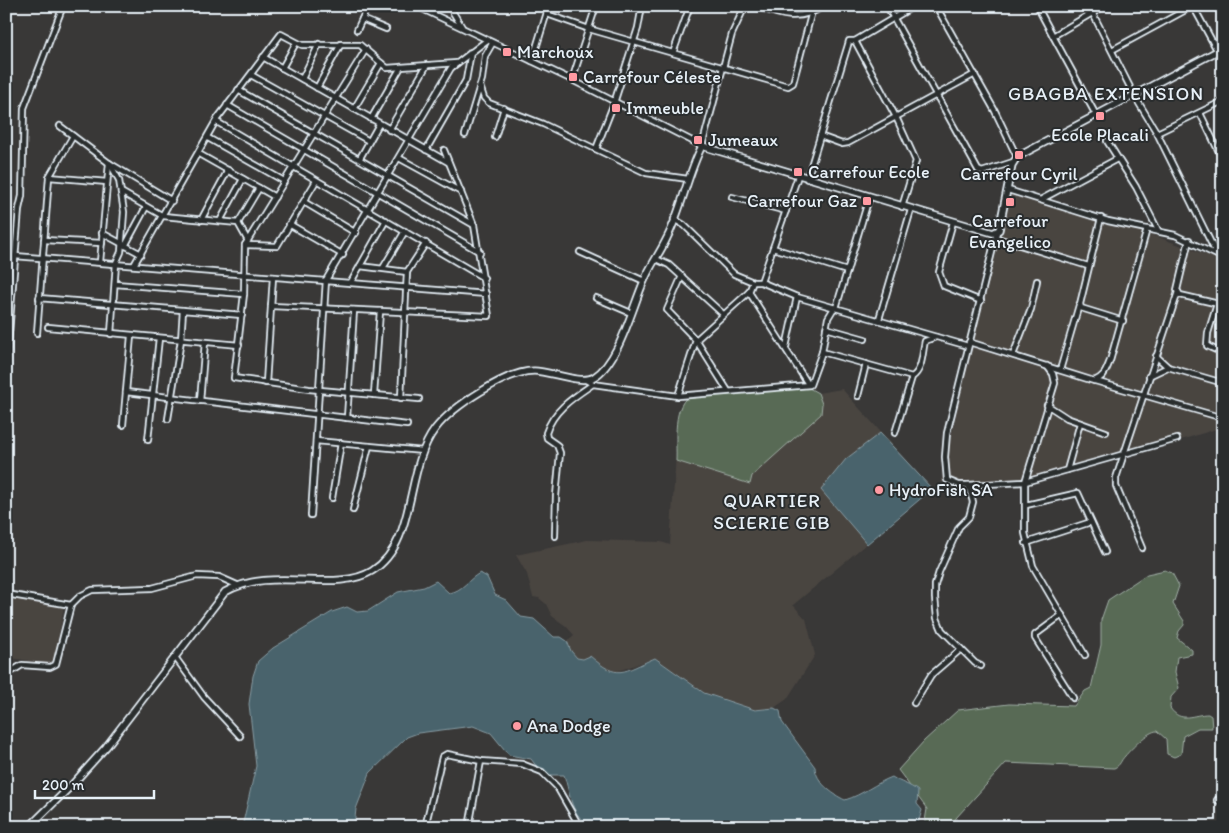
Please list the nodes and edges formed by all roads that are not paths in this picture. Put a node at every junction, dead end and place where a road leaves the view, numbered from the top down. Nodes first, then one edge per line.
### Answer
1 (62, 6) edge
2 (368, 6) edge
3 (416, 6) edge
4 (449, 6) edge
5 (455, 6) edge
6 (549, 6) edge
7 (596, 6) edge
8 (642, 6) edge
9 (690, 6) edge
10 (745, 6) edge
11 (756, 6) edge
12 (824, 6) edge
13 (887, 6) edge
14 (914, 6) edge
15 (936, 6) edge
16 (1037, 6) edge
17 (1089, 6) edge
18 (1104, 6) edge
19 (1193, 6) edge
20 (453, 13) junction
21 (1092, 13) junction
22 (547, 14) junction
23 (811, 15) junction
24 (894, 18) junction
25 (362, 19) junction
26 (386, 29) dead end
27 (463, 29) junction
28 (589, 29) junction
29 (357, 30) dead end
30 (1053, 36) junction
31 (486, 41) junction
32 (633, 41) junction
33 (855, 41) junction
34 (296, 42) junction
35 (319, 44) junction
36 (341, 44) junction
37 (492, 44) junction
38 (366, 48) junction
39 (1220, 49) edge
40 (1112, 50) junction
41 (471, 52) junction
42 (673, 53) junction
43 (263, 57) junction
44 (532, 61) junction
45 (1223, 62) edge
46 (381, 63) junction
47 (457, 64) junction
48 (427, 65) junction
49 (401, 67) junction
50 (282, 68) junction
51 (723, 69) junction
52 (975, 74) junction
53 (251, 75) junction
54 (302, 79) junction
55 (572, 80) junction
56 (480, 86) junction
57 (317, 88) junction
58 (238, 90) junction
59 (935, 94) junction
60 (1134, 95) junction
61 (336, 98) junction
62 (1223, 101) edge
63 (614, 103) junction
64 (227, 105) junction
65 (504, 108) junction
66 (354, 109) junction
67 (1200, 113) junction
68 (325, 115) junction
69 (1096, 115) junction
70 (896, 117) junction
71 (371, 119) junction
72 (216, 122) junction
73 (378, 124) junction
74 (60, 126) dead end
75 (390, 130) junction
76 (314, 132) junction
77 (1157, 133) junction
78 (465, 135) dead end
79 (73, 136) junction
80 (820, 136) junction
81 (495, 137) dead end
82 (208, 138) junction
83 (369, 141) junction
84 (409, 141) junction
85 (1107, 141) dead end
86 (702, 146) junction
87 (596, 149) junction
88 (304, 150) junction
89 (426, 150) junction
90 (444, 150) dead end
91 (1221, 152) edge
92 (199, 154) junction
93 (360, 158) junction
94 (399, 158) junction
95 (1015, 159) junction
96 (1117, 159) junction
97 (1223, 160) edge
98 (449, 162) junction
99 (109, 164) junction
100 (292, 167) junction
101 (228, 170) junction
102 (389, 175) junction
103 (798, 176) junction
104 (49, 177) junction
105 (243, 179) junction
106 (807, 179) junction
107 (688, 180) junction
108 (284, 181) junction
109 (316, 181) junction
110 (107, 182) junction
111 (259, 188) junction
112 (1008, 190) junction
113 (121, 192) junction
114 (461, 192) junction
115 (379, 193) junction
116 (732, 197) dead end
117 (275, 198) junction
118 (869, 198) junction
119 (1042, 199) junction
120 (172, 200) junction
121 (304, 202) junction
122 (146, 207) junction
123 (902, 207) junction
124 (911, 210) junction
125 (369, 211) junction
126 (786, 211) junction
127 (163, 216) junction
128 (1101, 218) junction
129 (674, 219) junction
130 (201, 220) junction
131 (386, 220) junction
132 (220, 221) junction
133 (953, 222) junction
134 (238, 223) junction
135 (290, 224) junction
136 (474, 225) junction
137 (1147, 229) junction
138 (405, 230) junction
139 (356, 232) junction
140 (1159, 232) junction
141 (102, 233) junction
142 (997, 235) junction
143 (44, 240) junction
144 (1189, 240) junction
145 (102, 243) junction
146 (246, 243) junction
147 (426, 243) junction
148 (124, 245) junction
149 (773, 248) junction
150 (1223, 250) edge
151 (480, 252) junction
152 (580, 252) dead end
153 (141, 254) junction
154 (1216, 254) junction
155 (343, 255) junction
156 (15, 256) junction
157 (43, 258) junction
158 (1223, 258) edge
159 (656, 259) junction
160 (100, 262) junction
161 (116, 263) junction
162 (134, 265) junction
163 (360, 266) junction
164 (1088, 266) junction
165 (383, 268) junction
166 (847, 271) junction
167 (407, 272) junction
168 (245, 274) junction
169 (682, 276) junction
170 (273, 277) junction
171 (484, 278) junction
172 (326, 280) junction
173 (644, 281) junction
174 (1037, 281) dead end
175 (351, 282) junction
176 (753, 282) junction
177 (760, 282) junction
178 (115, 284) junction
179 (405, 288) junction
180 (749, 292) junction
181 (1178, 292) junction
182 (244, 294) junction
183 (486, 294) junction
184 (797, 297) junction
185 (39, 298) junction
186 (596, 298) dead end
187 (981, 301) junction
188 (113, 304) junction
189 (1080, 304) junction
190 (1220, 304) edge
191 (271, 306) junction
192 (324, 308) junction
193 (835, 308) junction
194 (184, 310) junction
195 (354, 310) junction
196 (380, 311) junction
197 (405, 312) junction
198 (631, 313) junction
199 (723, 314) junction
200 (242, 315) junction
201 (879, 320) junction
202 (1122, 321) junction
203 (48, 327) dead end
204 (826, 328) junction
205 (37, 333) dead end
206 (111, 334) junction
207 (131, 336) junction
208 (939, 336) junction
209 (159, 338) junction
210 (865, 339) dead end
211 (181, 340) junction
212 (696, 340) junction
213 (205, 342) junction
214 (968, 344) junction
215 (239, 345) junction
216 (786, 347) junction
217 (822, 352) junction
218 (1223, 352) edge
219 (1013, 354) junction
220 (1156, 356) junction
221 (866, 364) junction
222 (1047, 366) junction
223 (1168, 367) junction
224 (6, 370) edge
225 (1060, 370) junction
226 (1149, 376) junction
227 (912, 377) junction
228 (586, 380) junction
229 (1094, 381) junction
230 (1223, 382) edge
231 (266, 383) junction
232 (592, 384) junction
233 (808, 384) junction
234 (319, 390) junction
235 (728, 390) junction
236 (126, 392) junction
237 (348, 392) junction
238 (1144, 394) junction
239 (153, 395) junction
240 (374, 395) junction
241 (678, 396) junction
242 (858, 396) dead end
243 (172, 397) junction
244 (401, 398) junction
245 (419, 400) dead end
246 (200, 401) junction
247 (1047, 405) junction
248 (319, 415) junction
249 (347, 418) junction
250 (1223, 418) edge
251 (168, 419) dead end
252 (1080, 423) junction
253 (123, 425) dead end
254 (407, 425) dead end
255 (1106, 432) dead end
256 (895, 433) dead end
257 (1177, 439) dead end
258 (148, 440) dead end
259 (316, 441) junction
260 (341, 443) junction
261 (369, 446) junction
262 (423, 451) junction
263 (1123, 456) junction
264 (1066, 470) junction
265 (1025, 482) junction
266 (968, 485) junction
267 (332, 498) dead end
268 (1026, 505) junction
269 (353, 510) dead end
270 (311, 515) dead end
271 (1091, 522) junction
272 (554, 536) dead end
273 (1026, 543) junction
274 (1142, 548) dead end
275 (1105, 552) dead end
276 (238, 585) junction
277 (6, 594) edge
278 (71, 605) junction
279 (1062, 615) junction
280 (961, 649) junction
281 (174, 656) junction
282 (1085, 656) dead end
283 (981, 666) dead end
284 (6, 675) edge
285 (1073, 698) dead end
286 (914, 702) dead end
287 (240, 736) dead end
288 (481, 761) junction
289 (1217, 800) dead end
290 (1223, 802) edge
291 (29, 827) edge
292 (425, 827) edge
293 (469, 827) edge
294 (580, 827) edge

1 - 156 street
2 - 25 street
3 - 27 street
4 - 20 street
5 - 20 street
6 - 22 street
7 - 28 street
8 - 32 street
9 - 42 street
10 - 51 street
11 - 23 street
12 - 23 street
13 - 24 street
14 - 24 street
15 - 52 street
16 - 30 street
17 - 21 street
18 - 21 street
19 - 39 street
19 - 40 street
20 - 27 street
21 - 30 street
21 - 40 street
22 - 28 street
22 - 44 street
23 - 51 street
24 - 33 street
24 - 59 street
25 - 26 street
25 - 29 street
27 - 31 street
28 - 32 street
28 - 55 street
30 - 69 street
31 - 37 street
31 - 41 street
32 - 42 street
32 - 63 street
33 - 70 street
33 - 80 street
34 - 35 street
34 - 43 street
34 - 50 street
35 - 36 street
35 - 54 street
36 - 38 street
36 - 57 street
37 - 44 street
37 - 56 street
38 - 46 street
38 - 61 street
39 - 45 street
39 - 60 street
40 - 60 street
41 - 47 street
41 - 89 street
42 - 51 street
43 - 50 street
43 - 53 street
44 - 55 street
46 - 49 street
46 - 66 street
47 - 48 street
47 - 84 street
48 - 49 street
48 - 75 street
49 - 71 street
50 - 54 street
51 - 86 street
52 - 59 street
52 - 95 street
53 - 58 street
53 - 68 street
54 - 57 street
55 - 63 street
56 - 65 street
56 - 78 street
57 - 61 street
58 - 64 street
58 - 76 street
59 - 70 street
59 - 95 street
60 - 69 street
60 - 77 street
61 - 66 street
61 - 68 street
62 - 67 street
63 - 86 street
63 - 87 street
64 - 72 street
64 - 88 street
65 - 81 street
65 - 87 street
66 - 71 street
67 - 77 street
67 - 91 street
68 - 76 street
68 - 83 street
69 - 95 street
70 - 80 street
70 - 123 street
71 - 73 street
72 - 82 street
72 - 100 street
73 - 75 street
73 - 83 street
74 - 79 street
75 - 84 street
76 - 88 street
76 - 93 street
77 - 154 street
79 - 99 street
79 - 104 street
80 - 106 street
82 - 92 street
82 - 108 street
83 - 93 street
84 - 89 street
84 - 94 street
85 - 96 street
86 - 103 street
86 - 107 street
87 - 107 street
88 - 100 street
88 - 115 street
89 - 98 street
90 - 98 street
91 - 97 street
92 - 101 street
92 - 120 street
93 - 102 street
94 - 102 street
94 - 114 street
95 - 112 street
96 - 119 street
96 - 140 street
98 - 114 street
99 - 110 street
99 - 113 street
99 - 120 street
100 - 108 street
100 - 109 street
101 - 105 street
101 - 130 street
102 - 115 street
102 - 136 street
103 - 106 street
103 - 126 street
104 - 110 street
104 - 143 street
105 - 111 street
105 - 132 street
106 - 118 street
107 - 129 street
108 - 117 street
109 - 121 street
109 - 125 street
110 - 141 street
111 - 117 street
111 - 134 street
112 - 119 street
112 - 142 street
113 - 122 street
113 - 148 street
114 - 136 street
115 - 125 street
115 - 151 street
116 - 126 street
117 - 146 street
118 - 123 street
118 - 166 street
119 - 128 street
120 - 127 street
121 - 135 street
121 - 139 street
122 - 127 street
122 - 148 street
123 - 124 street
124 - 133 street
124 - 201 street
125 - 131 street
125 - 139 street
126 - 149 street
127 - 130 street
127 - 153 street
128 - 137 street
128 - 164 street
129 - 159 street
129 - 176 street
130 - 132 street
131 - 138 street
131 - 163 street
132 - 134 street
133 - 142 street
133 - 187 street
134 - 146 street
135 - 146 street
135 - 155 street
136 - 151 street
137 - 140 street
137 - 202 street
138 - 147 street
138 - 165 street
139 - 155 street
140 - 144 street
141 - 145 street
141 - 148 street
142 - 164 street
142 - 187 street
143 - 145 street
143 - 157 street
144 - 154 street
144 - 181 street
145 - 160 street
146 - 168 street
147 - 167 street
147 - 171 street
148 - 153 street
148 - 161 street
149 - 166 street
149 - 177 street
150 - 154 street
151 - 171 street
152 - 173 street
153 - 162 street
154 - 158 street
155 - 172 street
156 - 157 street
156 - 224 street
157 - 160 street
157 - 185 street
159 - 169 street
159 - 173 street
160 - 161 street
161 - 162 street
161 - 178 street
162 - 168 street
163 - 165 street
163 - 175 street
164 - 189 street
165 - 167 street
166 - 193 street
167 - 179 street
168 - 170 street
168 - 182 street
169 - 199 street
169 - 212 street
170 - 172 street
170 - 191 street
171 - 183 street
172 - 175 street
172 - 192 street
173 - 198 street
174 - 219 street
175 - 179 street
176 - 177 street
176 - 180 street
177 - 184 street
178 - 182 street
178 - 188 street
179 - 183 street
179 - 197 street
180 - 199 street
180 - 216 street
181 - 190 street
181 - 220 street
182 - 200 street
183 - 197 street
184 - 193 street
184 - 216 street
185 - 188 street
185 - 205 street
186 - 198 street
187 - 214 street
188 - 194 street
188 - 206 street
189 - 202 street
189 - 225 street
190 - 218 street
191 - 192 street
191 - 231 street
192 - 195 street
192 - 234 street
193 - 201 street
193 - 204 street
194 - 200 street
194 - 211 street
195 - 196 street
195 - 237 street
196 - 197 street
196 - 240 street
197 - 244 street
198 - 228 street
199 - 212 street
200 - 215 street
201 - 208 street
202 - 229 street
203 - 206 street
204 - 210 street
204 - 217 street
206 - 207 street
207 - 209 street
207 - 236 street
208 - 214 street
208 - 227 street
209 - 211 street
209 - 239 street
211 - 213 street
211 - 243 street
212 - 235 street
212 - 241 street
213 - 215 street
213 - 246 street
214 - 219 street
214 - 266 street
215 - 231 street
216 - 233 street
217 - 221 street
217 - 233 street
219 - 222 street
220 - 223 street
220 - 226 street
221 - 227 street
221 - 242 street
222 - 225 street
222 - 247 street
223 - 226 street
223 - 230 street
225 - 229 street
226 - 238 street
227 - 256 street
228 - 232 street
228 - 262 street
229 - 238 street
231 - 234 street
232 - 241 street
232 - 272 street
233 - 235 street
234 - 237 street
234 - 248 street
235 - 241 street
236 - 239 street
236 - 253 street
237 - 240 street
237 - 249 street
238 - 250 street
238 - 263 street
239 - 243 street
239 - 258 street
240 - 244 street
243 - 246 street
243 - 251 street
244 - 245 street
246 - 248 street
247 - 252 street
247 - 265 street
248 - 249 street
248 - 259 street
249 - 254 street
252 - 255 street
252 - 264 street
257 - 263 street
259 - 260 street
259 - 270 street
260 - 261 street
260 - 267 street
261 - 262 street
261 - 269 street
262 - 276 street
263 - 264 street
263 - 274 street
264 - 265 street
265 - 266 street
265 - 268 street
266 - 280 street
268 - 271 street
268 - 273 street
271 - 273 street
271 - 275 street
273 - 279 street
276 - 278 street
276 - 281 street
277 - 278 street
278 - 284 street
279 - 282 street
279 - 285 street
280 - 283 street
280 - 286 street
281 - 287 street
281 - 291 street
288 - 292 street
288 - 293 street
288 - 294 street
289 - 290 street

